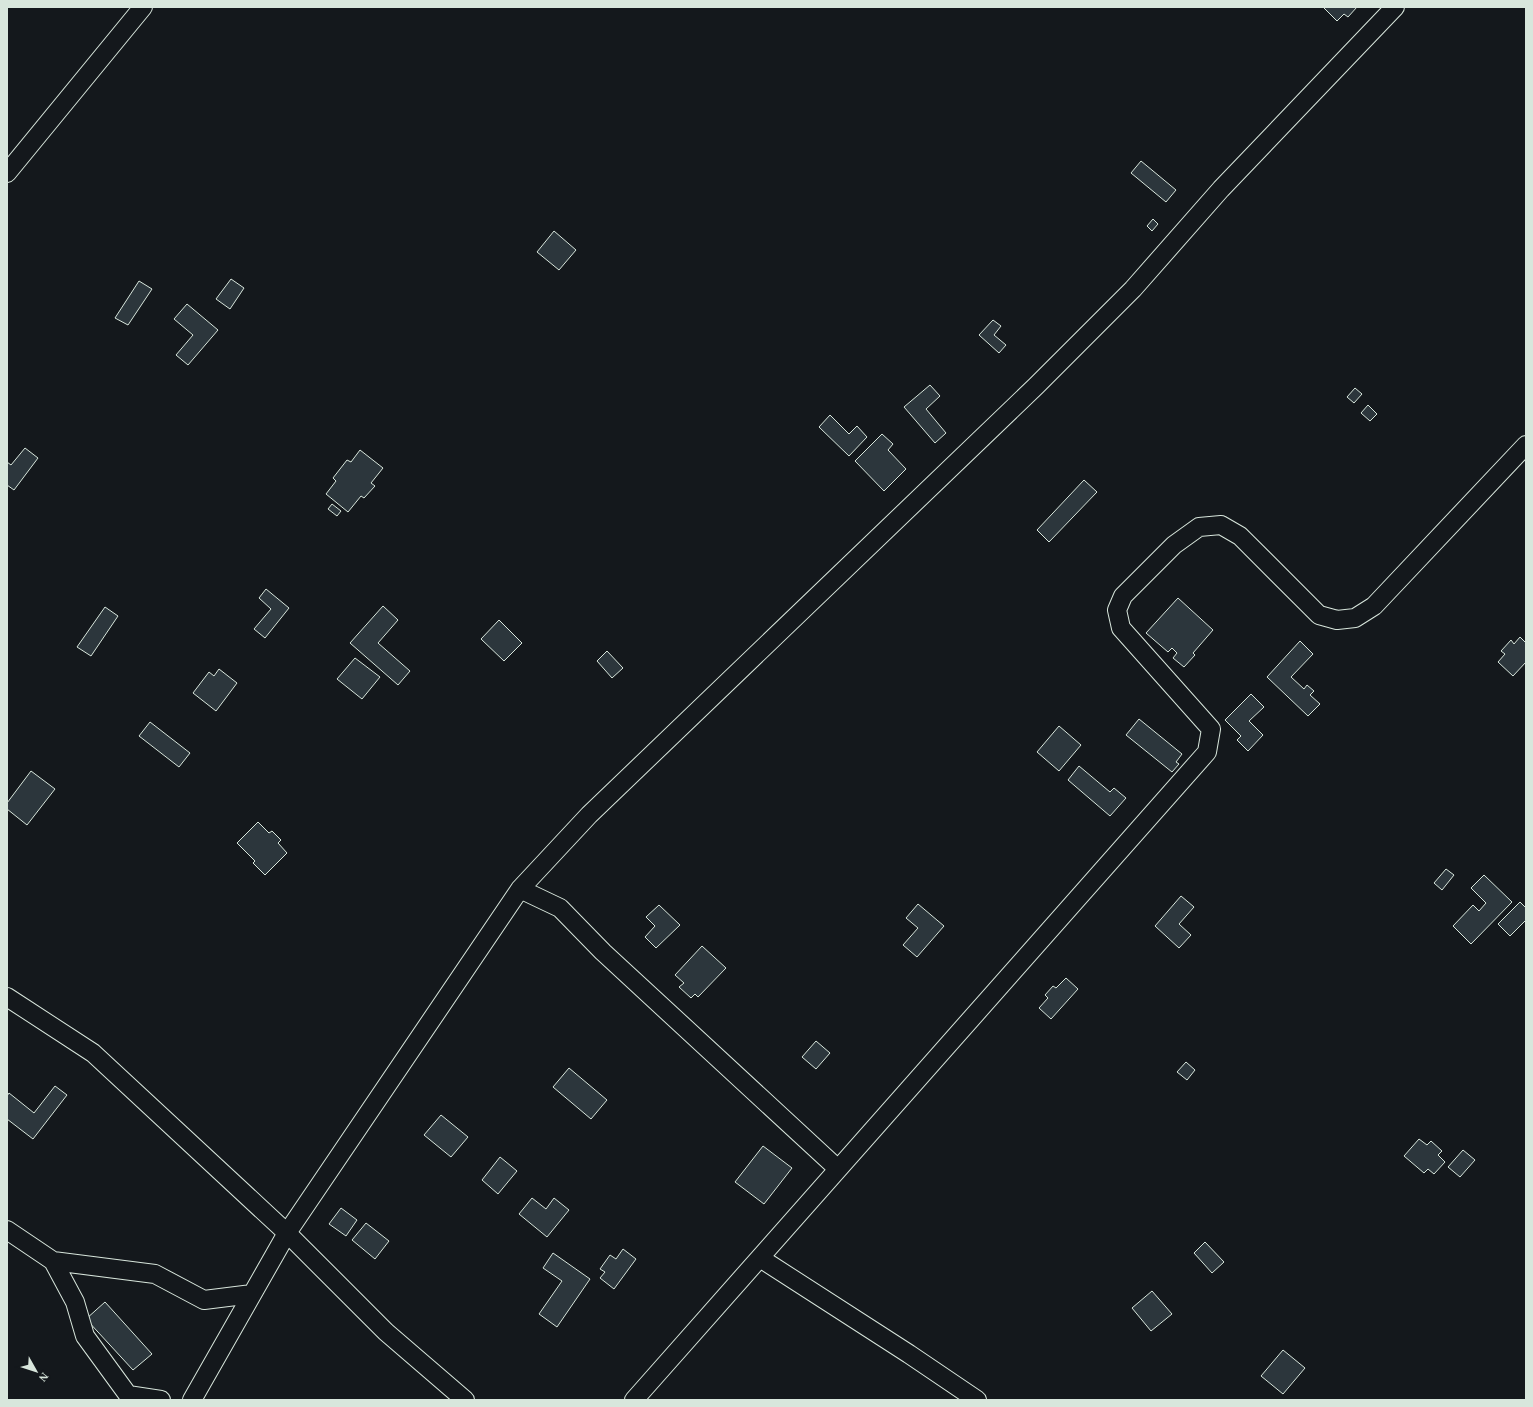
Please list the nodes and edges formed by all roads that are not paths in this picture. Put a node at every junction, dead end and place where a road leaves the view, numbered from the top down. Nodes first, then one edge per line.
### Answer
1 (143, 7) edge
2 (1395, 7) edge
3 (7, 173) edge
4 (1526, 445) edge
5 (520, 889) junction
6 (7, 997) edge
7 (838, 1169) junction
8 (7, 1230) edge
9 (287, 1233) junction
10 (760, 1258) junction
11 (53, 1261) junction
12 (252, 1294) junction
13 (123, 1398) edge
14 (161, 1400) edge
15 (192, 1400) edge
16 (466, 1400) edge
17 (634, 1400) edge
18 (976, 1400) edge

1 - 3 street
2 - 5 street
4 - 7 street
5 - 7 street
5 - 9 street
6 - 9 street
7 - 10 street
8 - 11 street
9 - 12 street
9 - 16 street
10 - 17 street
10 - 18 street
11 - 12 street
11 - 13 street
12 - 15 street
13 - 14 street

